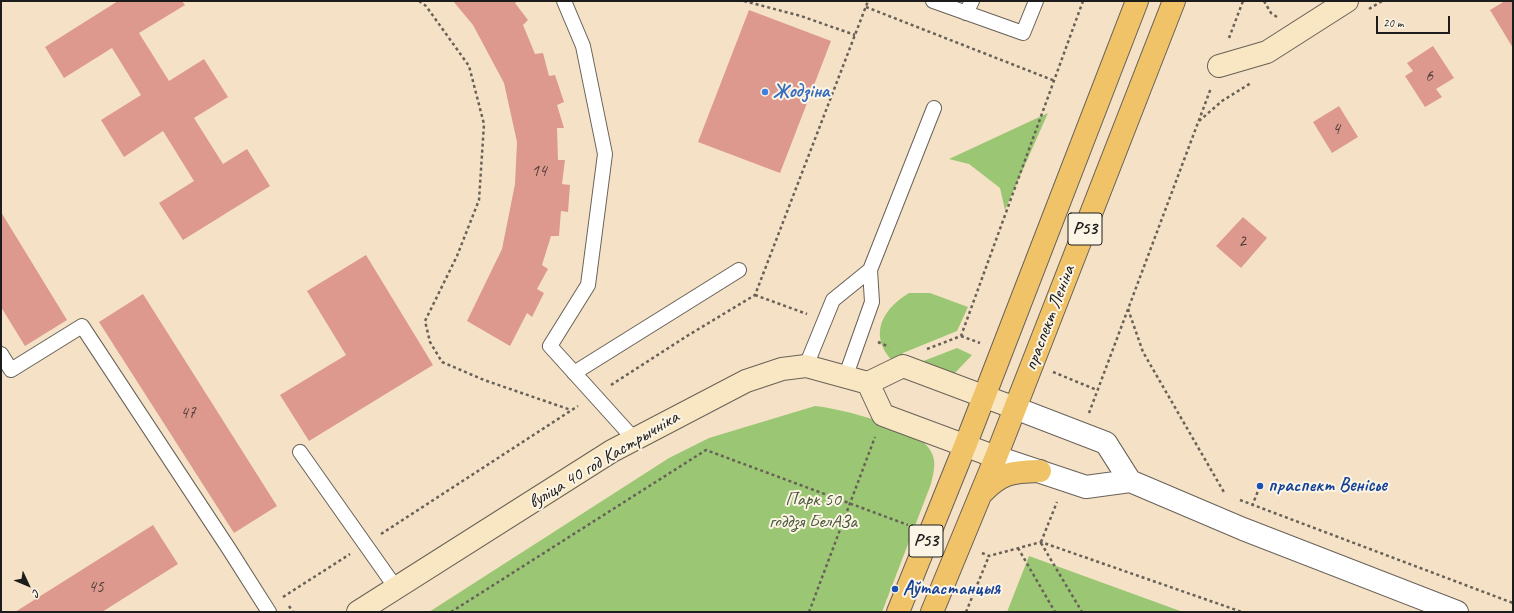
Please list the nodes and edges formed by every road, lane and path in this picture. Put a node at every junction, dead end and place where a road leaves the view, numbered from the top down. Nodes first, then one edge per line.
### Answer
1 (419, 1) edge
2 (564, 1) edge
3 (744, 1) edge
4 (868, 1) edge
5 (933, 1) edge
6 (1036, 1) edge
7 (1083, 1) edge
8 (1137, 1) edge
9 (1174, 1) edge
10 (1242, 1) edge
11 (1346, 1) edge
12 (866, 7) junction
13 (969, 7) edge
14 (855, 35) junction
15 (1218, 66) junction
16 (1055, 81) junction
17 (934, 108) dead end
18 (739, 270) dead end
19 (870, 270) junction
20 (1128, 309) junction
21 (921, 350) dead end
22 (1, 354) edge
23 (806, 366) junction
24 (574, 374) junction
25 (845, 378) junction
26 (868, 383) junction
27 (594, 396) junction
28 (984, 396) junction
29 (1015, 408) junction
30 (572, 410) junction
31 (883, 416) junction
32 (1082, 434) junction
33 (634, 439) junction
34 (965, 446) junction
35 (300, 452) dead end
36 (996, 457) junction
37 (1040, 471) junction
38 (1065, 480) junction
39 (1130, 480) junction
40 (981, 494) junction
41 (1230, 496) dead end
42 (1238, 499) dead end
43 (850, 503) junction
44 (1041, 542) junction
45 (365, 544) junction
46 (1018, 548) junction
47 (396, 588) junction
48 (1513, 603) edge
49 (268, 610) edge
50 (358, 612) edge
51 (451, 612) edge
52 (809, 612) edge
53 (898, 612) edge
54 (932, 612) edge
55 (966, 612) edge
56 (1055, 612) edge
57 (1082, 612) edge
58 (1242, 612) edge
59 (1457, 612) edge

1 - 30 path
2 - 24 lane
3 - 14 path
4 - 12 path
5 - 13 lane
6 - 13 lane
7 - 16 path
8 - 28 main road, праспект Леніна / Р53
9 - 29 main road, праспект Леніна / Р53
10 - 15 path
11 - 15 main road
12 - 14 path
12 - 16 path
14 - 27 path
15 - 20 path
16 - 21 path
17 - 19 lane
18 - 24 lane
19 - 23 lane
19 - 25 lane
20 - 32 path
20 - 41 path
22 - 49 lane
23 - 25 main road, вуліца 40 год Кастрычніка
23 - 33 main road, вуліца 40 год Кастрычніка
24 - 27 lane
25 - 26 main road, вуліца 40 год Кастрычніка
26 - 28 main road
26 - 31 main road
27 - 30 path
27 - 33 lane
28 - 29 main road
28 - 34 main road, праспект Леніна / Р53
29 - 32 street
29 - 36 main road, праспект Леніна / Р53
30 - 45 path
31 - 34 main road
31 - 43 path
32 - 39 street
33 - 47 main road, вуліца 40 год Кастрычніка
34 - 36 main road
34 - 53 main road, праспект Леніна / Р53
35 - 45 lane
36 - 37 street
36 - 40 main road, праспект Леніна / Р53
37 - 38 street
37 - 40 main road
38 - 39 street
38 - 44 path
39 - 59 street
40 - 54 main road, праспект Леніна / Р53
42 - 48 path
43 - 51 path
43 - 52 path
44 - 46 path
44 - 57 path
44 - 58 path
45 - 47 lane
45 - 49 path
46 - 55 path
46 - 56 path
47 - 50 main road, вуліца 40 год Кастрычніка

